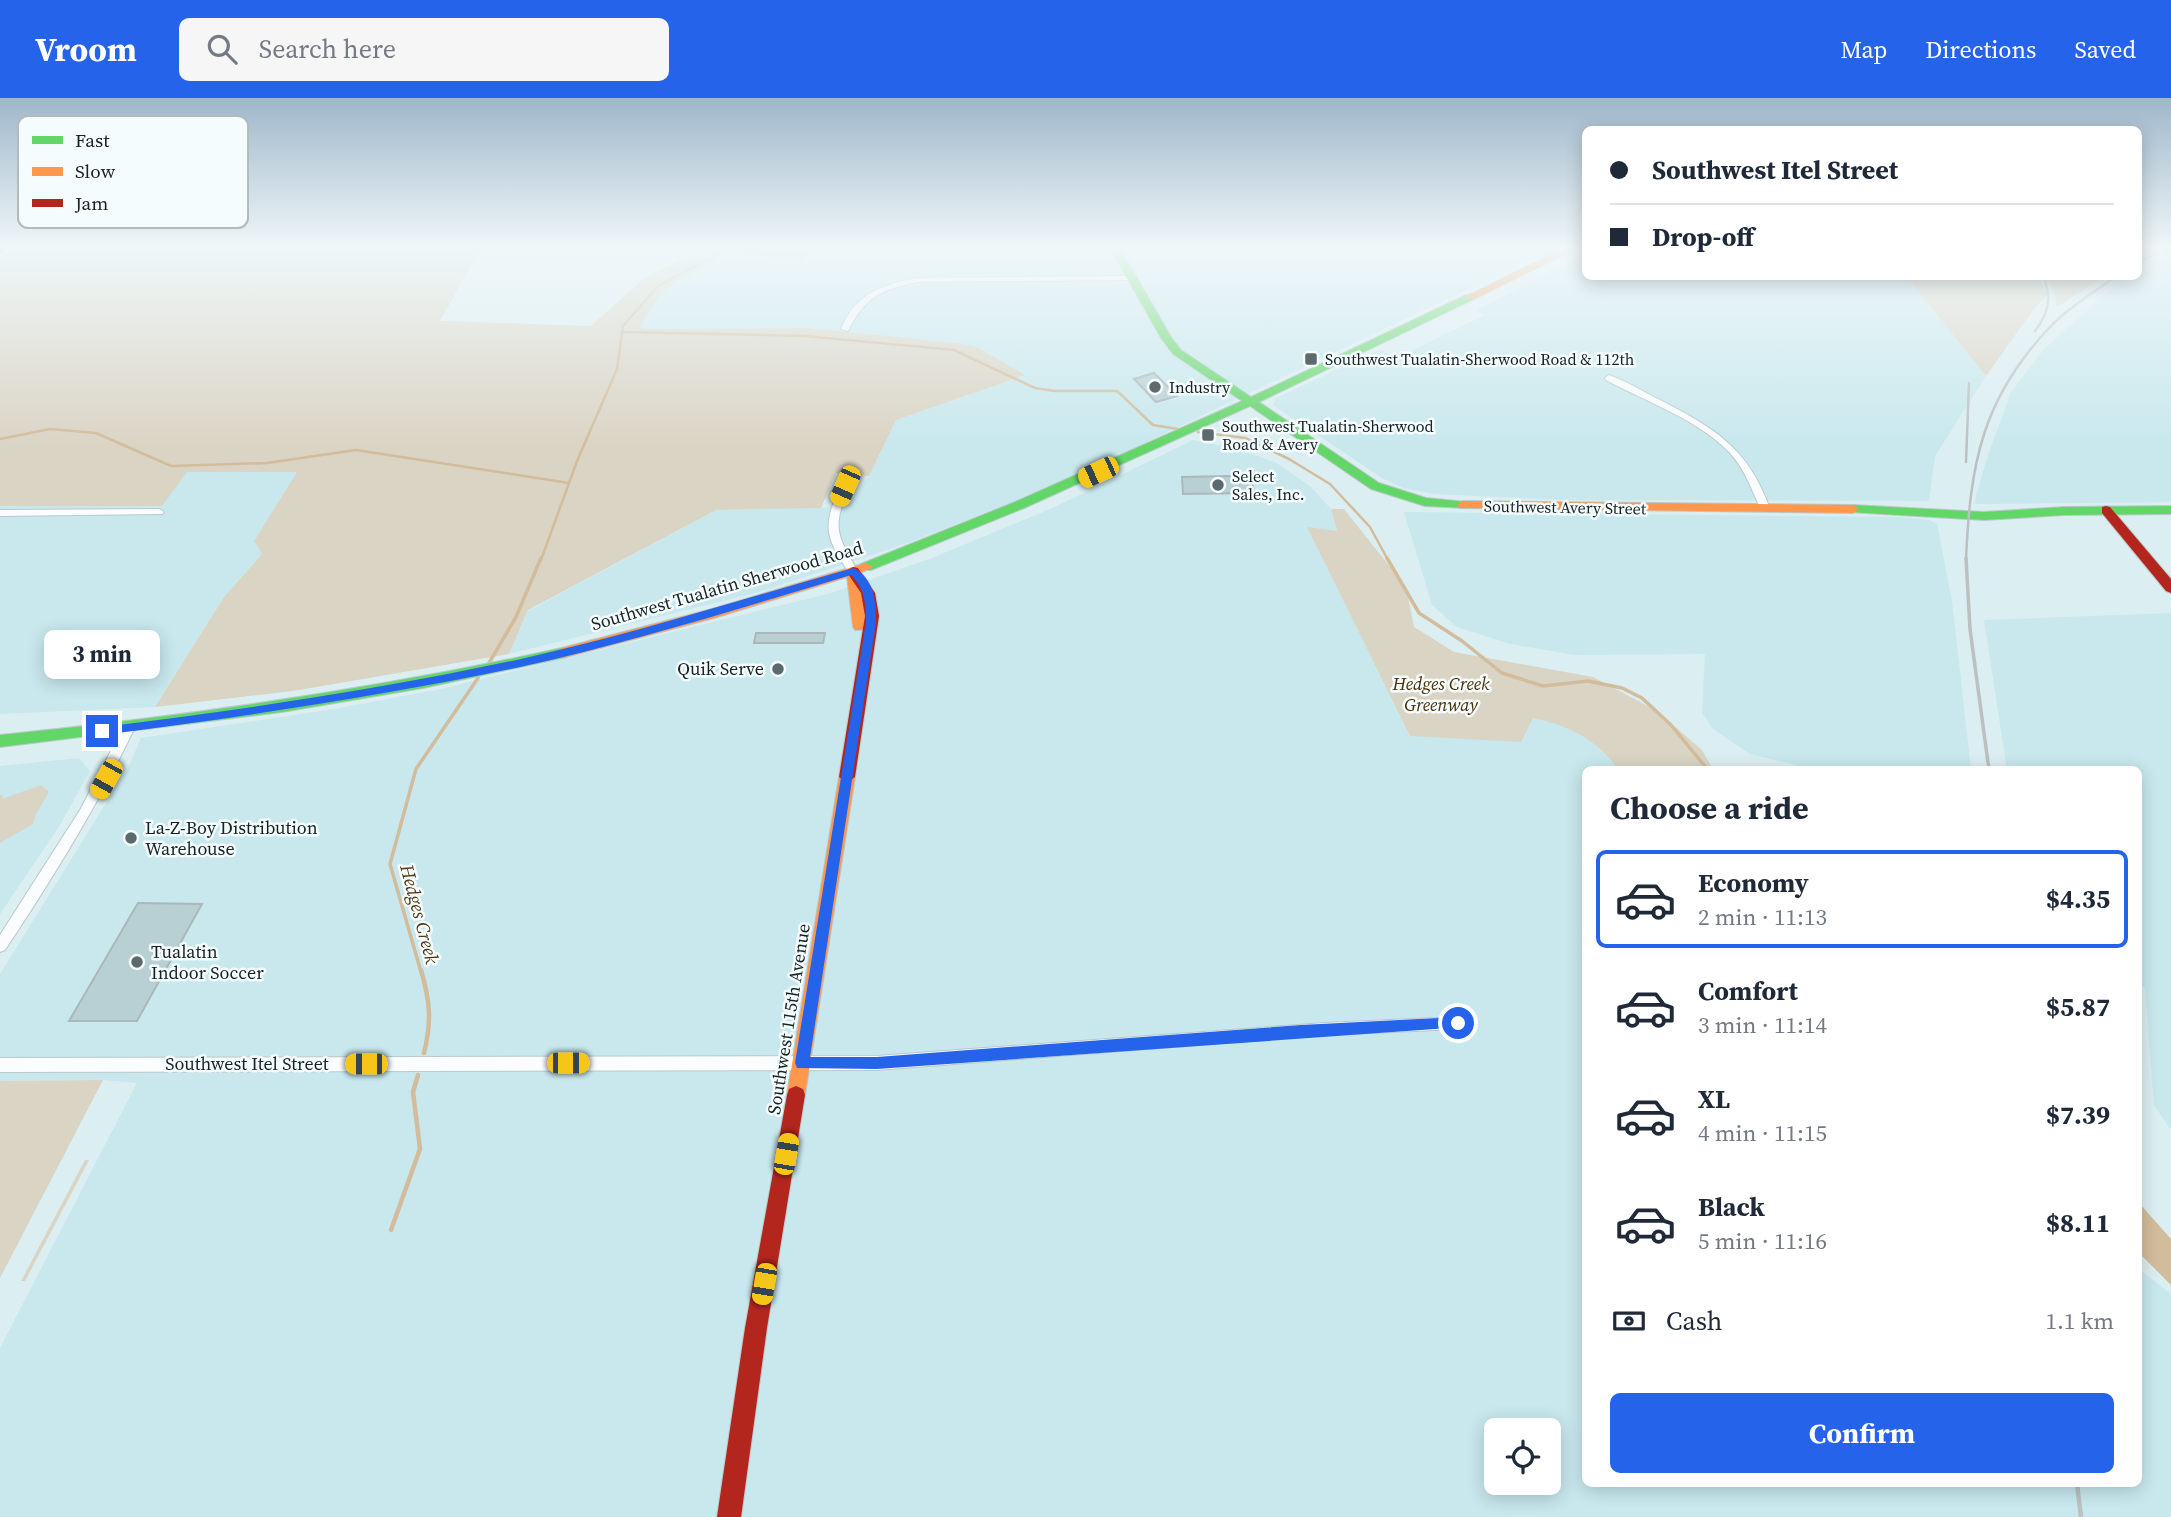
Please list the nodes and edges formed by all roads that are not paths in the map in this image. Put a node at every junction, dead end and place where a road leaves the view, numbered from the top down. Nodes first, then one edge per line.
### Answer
1 (852, 314) edge
2 (1153, 314) edge
3 (1433, 314) edge
4 (845, 330) dead end
5 (1609, 378) dead end
6 (1249, 401) junction
7 (848, 478) dead end
8 (1765, 509) junction
9 (2106, 510) junction
10 (2171, 510) edge
11 (159, 512) dead end
12 (0, 513) edge
13 (853, 571) junction
14 (2171, 589) edge
15 (128, 729) junction
16 (0, 741) edge
17 (0, 946) edge
18 (1458, 1023) dead end
19 (802, 1063) junction
20 (0, 1065) edge
21 (729, 1517) edge

1 - 4 street
2 - 6 main road, Southwest Avery Street
3 - 6 main road, Southwest Tualatin Sherwood Road
5 - 8 street
6 - 8 main road, Southwest Avery Street
6 - 13 main road, Southwest Tualatin Sherwood Road
7 - 13 street, Southwest 115th Avenue
8 - 9 main road, Southwest Avery Street
9 - 10 main road, Southwest Avery Street
9 - 14 main road
11 - 12 street
13 - 15 main road, Southwest Tualatin Sherwood Road
13 - 19 main road, Southwest 115th Avenue
15 - 16 main road, Southwest Tualatin Sherwood Road
15 - 17 street
18 - 19 street, Southwest Itel Street
19 - 20 street, Southwest Itel Street
19 - 21 main road, Southwest 115th Avenue

